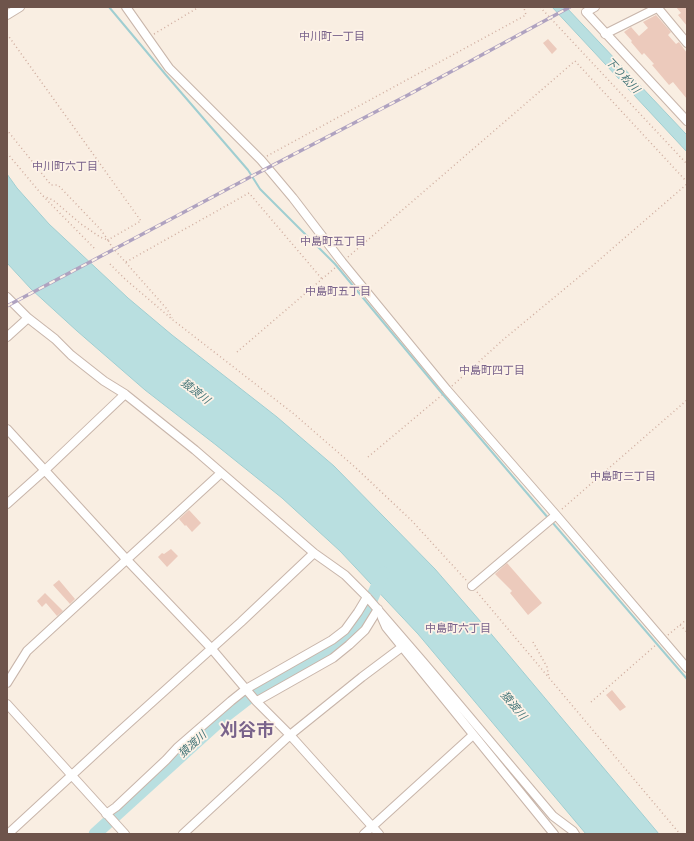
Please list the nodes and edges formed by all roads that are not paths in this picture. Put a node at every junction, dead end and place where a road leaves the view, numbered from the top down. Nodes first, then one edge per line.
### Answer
1 (20, 7) edge
2 (126, 7) edge
3 (595, 7) edge
4 (658, 7) edge
5 (7, 15) edge
6 (605, 34) junction
7 (687, 43) edge
8 (687, 121) edge
9 (7, 298) edge
10 (28, 318) junction
11 (7, 337) edge
12 (125, 394) junction
13 (7, 429) edge
14 (45, 470) junction
15 (221, 473) junction
16 (7, 504) edge
17 (555, 516) junction
18 (314, 553) junction
19 (127, 560) junction
20 (472, 586) road end
21 (367, 597) junction
22 (378, 609) junction
23 (402, 647) junction
24 (211, 648) junction
25 (687, 668) edge
26 (7, 683) edge
27 (247, 690) junction
28 (257, 701) junction
29 (7, 704) edge
30 (290, 735) junction
31 (473, 735) junction
32 (71, 775) junction
33 (106, 814) junction
34 (372, 827) junction
35 (550, 832) edge
36 (8, 834) edge
37 (125, 834) edge
38 (183, 834) edge
39 (364, 834) edge
40 (379, 834) edge
41 (575, 834) edge

1 - 5 street
2 - 17 street
3 - 6 street
4 - 6 street
4 - 7 street
6 - 8 street
9 - 10 street
10 - 11 street
10 - 12 street
12 - 14 street
12 - 15 street
13 - 14 street
14 - 16 street
14 - 19 street
15 - 18 street
15 - 19 street
17 - 20 street
17 - 25 street
18 - 21 street
18 - 24 street
19 - 24 street
19 - 26 street
21 - 22 street
21 - 27 street
22 - 23 street
22 - 28 street
22 - 41 street
23 - 30 street
23 - 31 street
24 - 27 street
24 - 32 street
27 - 28 street
27 - 33 street
28 - 30 street
29 - 32 street
30 - 34 street
30 - 38 street
31 - 34 street
31 - 35 street
32 - 33 street
32 - 36 street
33 - 37 street
34 - 39 street
34 - 40 street

